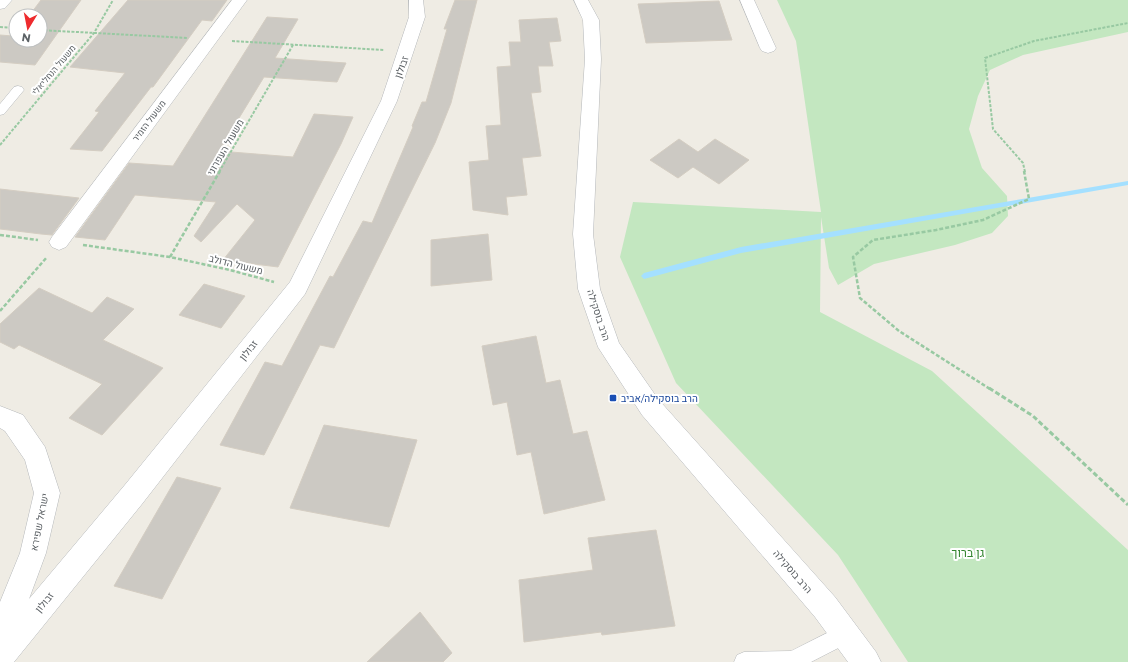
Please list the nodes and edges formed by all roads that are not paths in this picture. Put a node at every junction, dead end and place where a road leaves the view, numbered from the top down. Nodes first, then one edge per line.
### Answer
1 (5, 0) edge
2 (240, 0) edge
3 (416, 0) edge
4 (584, 0) edge
5 (747, 0) edge
6 (0, 6) edge
7 (768, 48) dead end
8 (18, 90) dead end
9 (0, 111) edge
10 (59, 242) road end
11 (0, 417) edge
12 (845, 634) junction
13 (0, 638) edge
14 (0, 656) edge
15 (744, 662) edge
16 (866, 662) edge

1 - 6 street
2 - 10 street, משעול הזמיר
3 - 14 street, זבולון
4 - 12 street, הרב בוסקילה
5 - 7 street
8 - 9 lane
11 - 13 street, ישראל שפירא
12 - 15 lane
12 - 16 street, הרב בוסקילה

